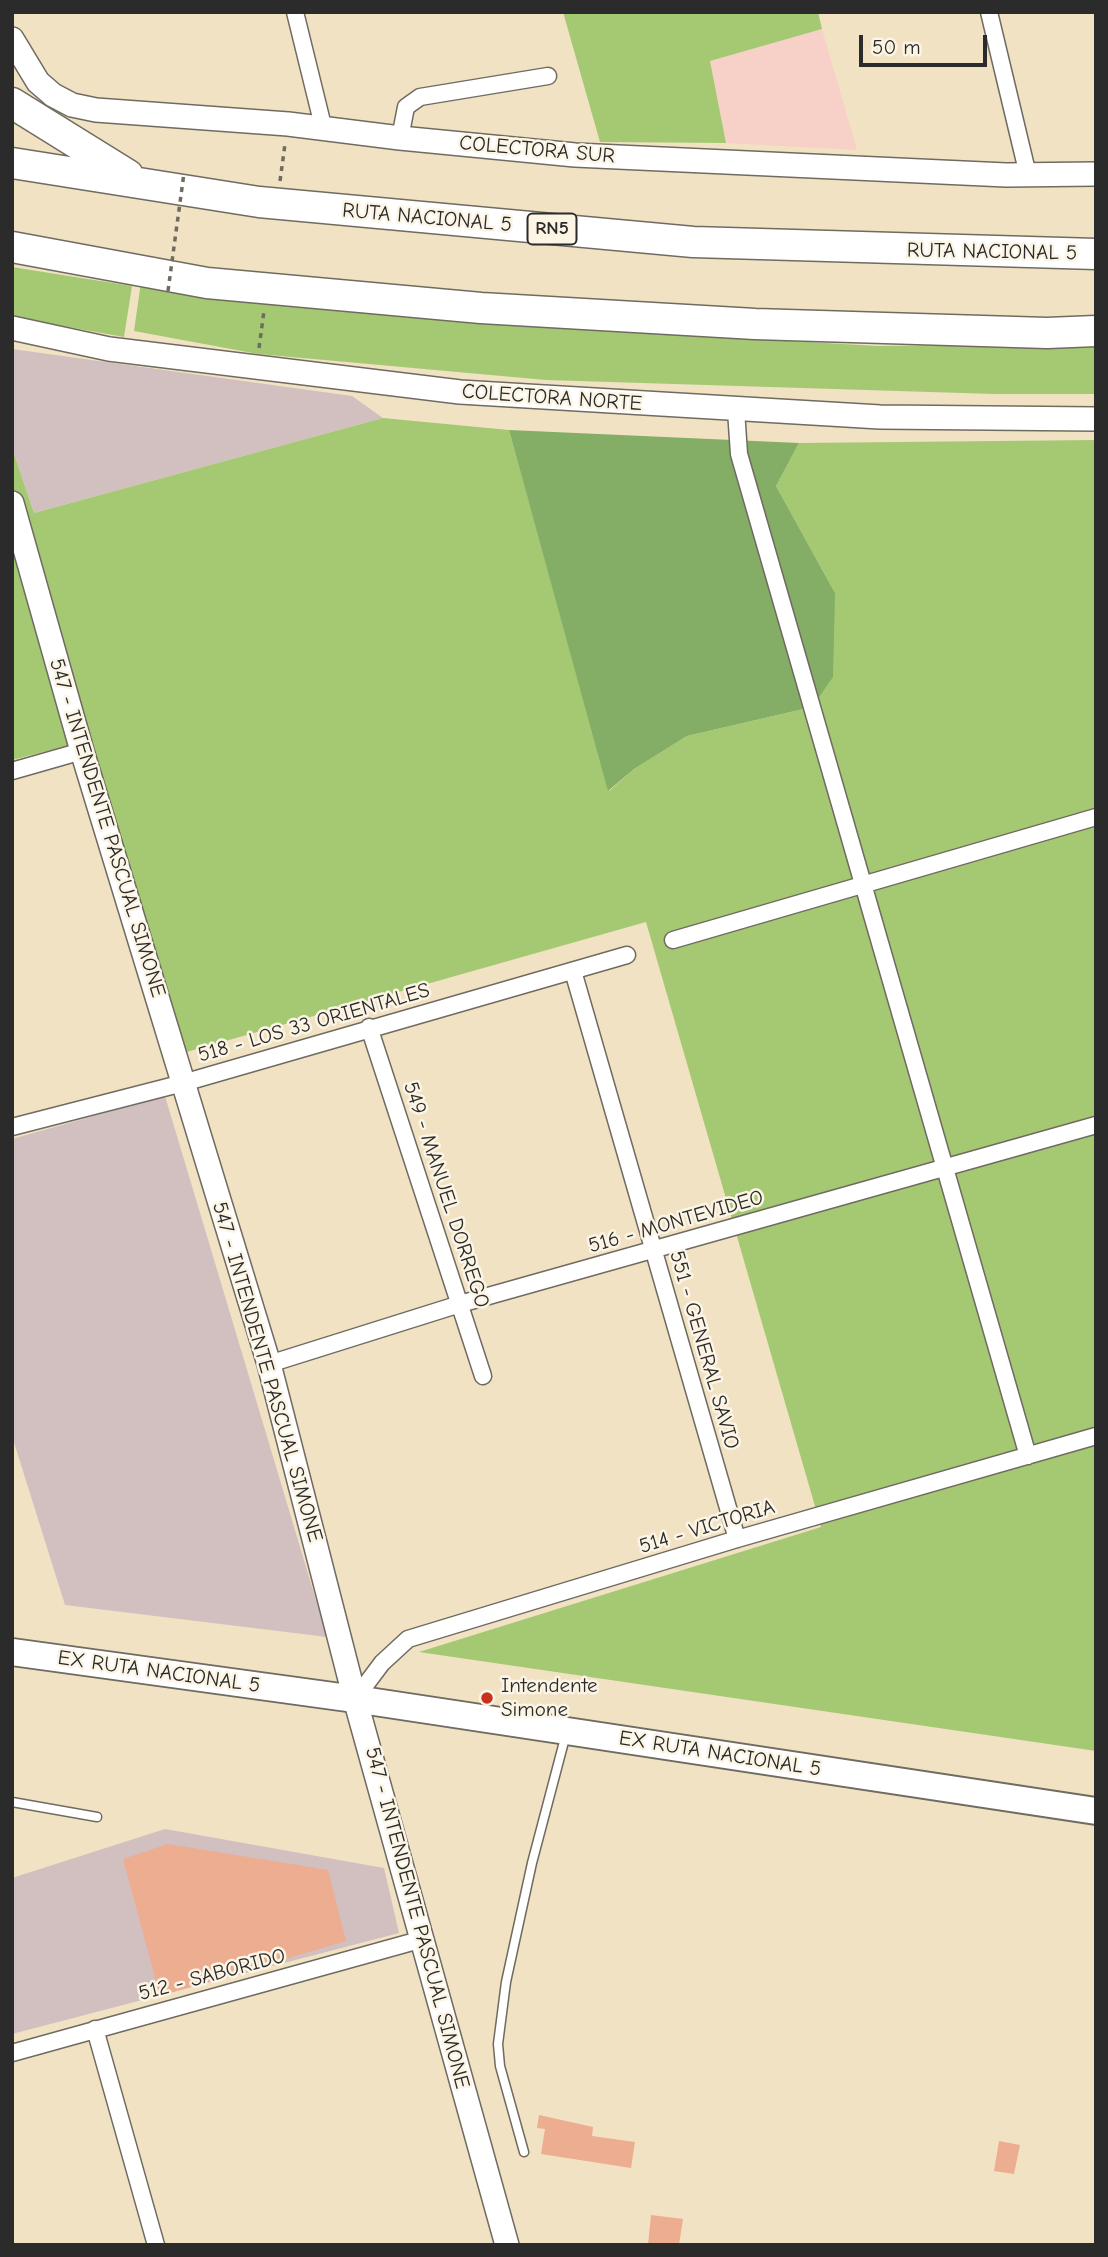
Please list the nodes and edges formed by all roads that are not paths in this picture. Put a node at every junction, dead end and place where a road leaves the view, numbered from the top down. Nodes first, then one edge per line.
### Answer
1 (295, 12) edge
2 (989, 12) edge
3 (12, 39) edge
4 (548, 76) dead end
5 (12, 103) edge
6 (324, 130) junction
7 (400, 138) junction
8 (12, 163) edge
9 (1096, 174) edge
10 (1028, 175) junction
11 (151, 186) junction
12 (12, 247) edge
13 (1096, 254) edge
14 (12, 328) edge
15 (1096, 331) edge
16 (736, 411) junction
17 (1096, 419) edge
18 (12, 503) edge
19 (82, 751) junction
20 (12, 771) edge
21 (1096, 817) edge
22 (863, 884) junction
23 (673, 940) dead end
24 (627, 955) dead end
25 (573, 971) junction
26 (369, 1027) junction
27 (183, 1083) junction
28 (1096, 1125) edge
29 (12, 1127) edge
30 (944, 1168) junction
31 (652, 1250) junction
32 (460, 1304) junction
33 (269, 1364) junction
34 (483, 1377) dead end
35 (1096, 1436) edge
36 (1028, 1456) junction
37 (737, 1539) junction
38 (12, 1652) edge
39 (355, 1699) junction
40 (567, 1731) junction
41 (12, 1802) edge
42 (1096, 1811) edge
43 (97, 1817) dead end
44 (424, 1939) junction
45 (96, 2029) junction
46 (12, 2053) edge
47 (524, 2152) dead end
48 (156, 2245) edge
49 (507, 2245) edge

1 - 6 street
2 - 10 street
3 - 6 street, COLECTORA SUR
4 - 7 street
5 - 11 highway
6 - 7 street, COLECTORA SUR
7 - 10 street, COLECTORA SUR
8 - 11 highway, RUTA NACIONAL 5 / RN5
9 - 10 street, COLECTORA SUR
11 - 13 highway, RUTA NACIONAL 5 / RN5
12 - 15 highway
14 - 16 street, COLECTORA NORTE
16 - 17 street, COLECTORA NORTE
16 - 22 street
18 - 19 street, 547 - INTENDENTE PASCUAL SIMONE
19 - 20 street
19 - 27 street, 547 - INTENDENTE PASCUAL SIMONE
21 - 22 street
22 - 23 street
22 - 30 street
24 - 25 street, 518 - LOS 33 ORIENTALES
25 - 26 street, 518 - LOS 33 ORIENTALES
25 - 31 street, 551 - GENERAL SAVIO
26 - 27 street, 518 - LOS 33 ORIENTALES
26 - 32 street, 549 - MANUEL DORREGO
27 - 29 street, 518 - LOS 33 ORIENTALES
27 - 33 street, 547 - INTENDENTE PASCUAL SIMONE
28 - 30 street, 516 - MONTEVIDEO
30 - 31 street, 516 - MONTEVIDEO
30 - 36 street
31 - 32 street, 516 - MONTEVIDEO
31 - 37 street, 551 - GENERAL SAVIO
32 - 33 street, 516 - MONTEVIDEO
32 - 34 street, 549 - MANUEL DORREGO
33 - 39 street, 547 - INTENDENTE PASCUAL SIMONE
35 - 36 street, 514 - VICTORIA
36 - 37 street, 514 - VICTORIA
37 - 39 street, 514 - VICTORIA
38 - 39 main road, EX RUTA NACIONAL 5
39 - 40 main road, EX RUTA NACIONAL 5
39 - 44 street, 547 - INTENDENTE PASCUAL SIMONE
40 - 42 main road, EX RUTA NACIONAL 5
40 - 47 lane
41 - 43 lane
44 - 45 street, 512 - SABORIDO
44 - 49 street, 547 - INTENDENTE PASCUAL SIMONE
45 - 46 street, 512 - SABORIDO
45 - 48 street

